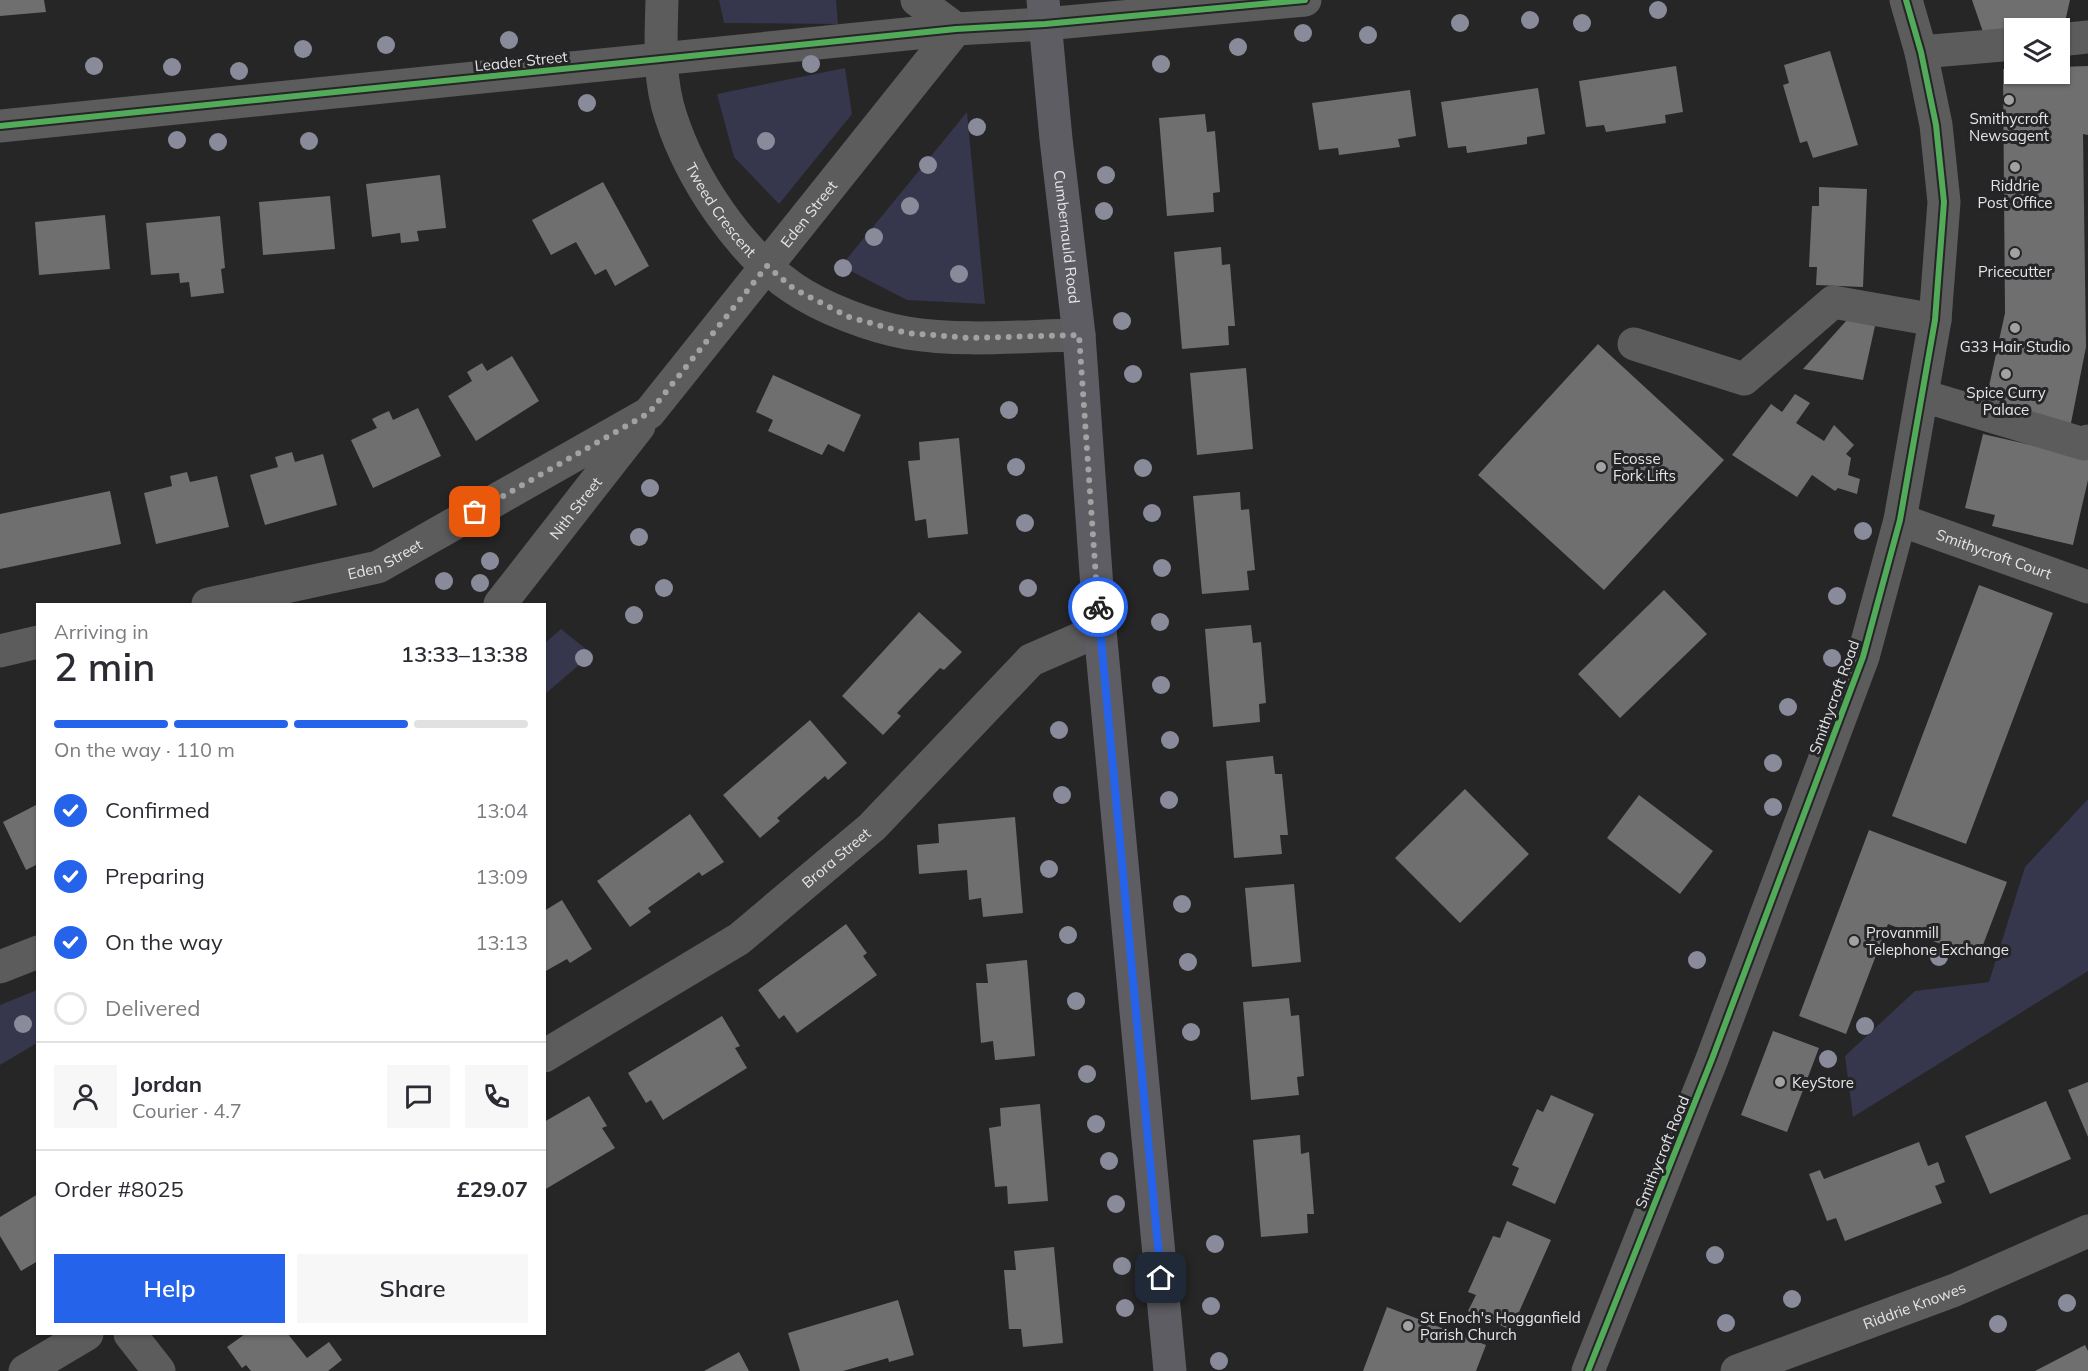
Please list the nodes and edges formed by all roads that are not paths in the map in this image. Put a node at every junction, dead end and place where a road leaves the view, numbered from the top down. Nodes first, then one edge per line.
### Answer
1 (662, 0) edge
2 (917, 0) edge
3 (1305, 0) edge
4 (1906, 0) edge
5 (1044, 12) edge
6 (956, 29) junction
7 (2088, 37) edge
8 (2070, 39) edge
9 (2004, 45) edge
10 (1921, 52) junction
11 (660, 59) junction
12 (0, 126) edge
13 (767, 266) junction
14 (1935, 320) junction
15 (1079, 335) junction
16 (1634, 344) dead end
17 (1923, 396) junction
18 (649, 413) junction
19 (2087, 434) edge
20 (1900, 520) junction
21 (2088, 587) edge
22 (213, 603) edge
23 (501, 603) edge
24 (1100, 630) junction
25 (36, 642) edge
26 (0, 651) edge
27 (36, 953) edge
28 (0, 967) edge
29 (546, 1055) edge
30 (2088, 1231) edge
31 (85, 1335) edge
32 (131, 1335) edge
33 (25, 1371) edge
34 (159, 1371) edge
35 (1170, 1371) edge
36 (1588, 1371) edge
37 (1737, 1371) edge

1 - 11 street, Tweed Crescent
2 - 6 street
3 - 5 street, Leader Street
4 - 10 street, Smithycroft Road
5 - 6 street, Leader Street
5 - 15 main road, Cumbernauld Road
6 - 11 street, Leader Street
6 - 13 street, Eden Street
7 - 8 street
9 - 10 street
10 - 14 street, Smithycroft Road
11 - 12 street, Leader Street
11 - 13 street, Tweed Crescent
13 - 15 street, Tweed Crescent
13 - 18 street, Eden Street
14 - 16 street
14 - 17 street, Smithycroft Road
15 - 24 main road, Cumbernauld Road
17 - 19 street
17 - 20 street, Smithycroft Road
18 - 22 street, Eden Street
18 - 23 street, Nith Street
20 - 21 street, Smithycroft Court
20 - 36 street, Smithycroft Road
24 - 29 street, Brora Street
24 - 35 main road, Cumbernauld Road
25 - 26 street
27 - 28 street
30 - 37 street, Riddrie Knowes
31 - 33 street
32 - 34 street

